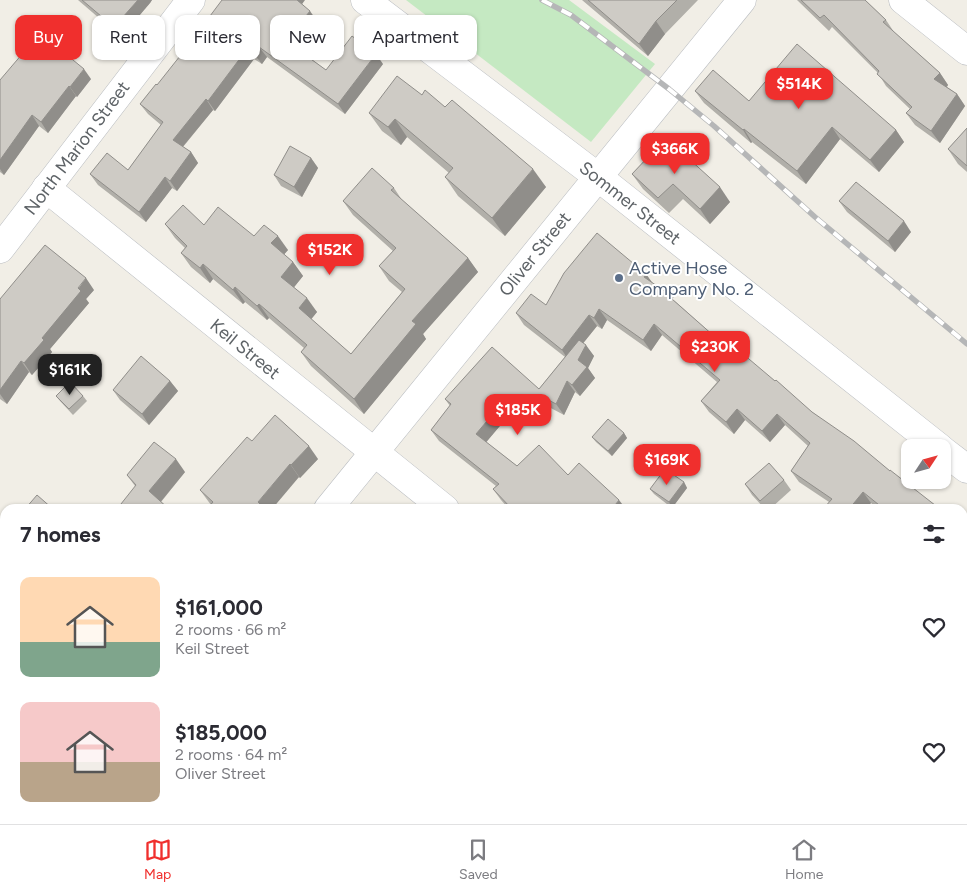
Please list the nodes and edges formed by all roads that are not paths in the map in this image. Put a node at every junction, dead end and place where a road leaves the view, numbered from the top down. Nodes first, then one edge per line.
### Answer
1 (191, 0) edge
2 (365, 0) edge
3 (742, 0) edge
4 (903, 0) edge
5 (967, 51) edge
6 (598, 177) junction
7 (46, 188) junction
8 (0, 249) edge
9 (928, 439) edge
10 (375, 453) junction
11 (951, 457) edge
12 (967, 469) edge
13 (332, 504) edge
14 (439, 504) edge

1 - 7 street, North Marion Street
2 - 6 street, Sommer Street
3 - 6 street, Oliver Street
4 - 5 street
6 - 9 street, Sommer Street
6 - 10 street, Oliver Street
7 - 8 street, North Marion Street
7 - 10 street, Keil Street
10 - 13 street, Oliver Street
10 - 14 street, Keil Street
11 - 12 street, Sommer Street

